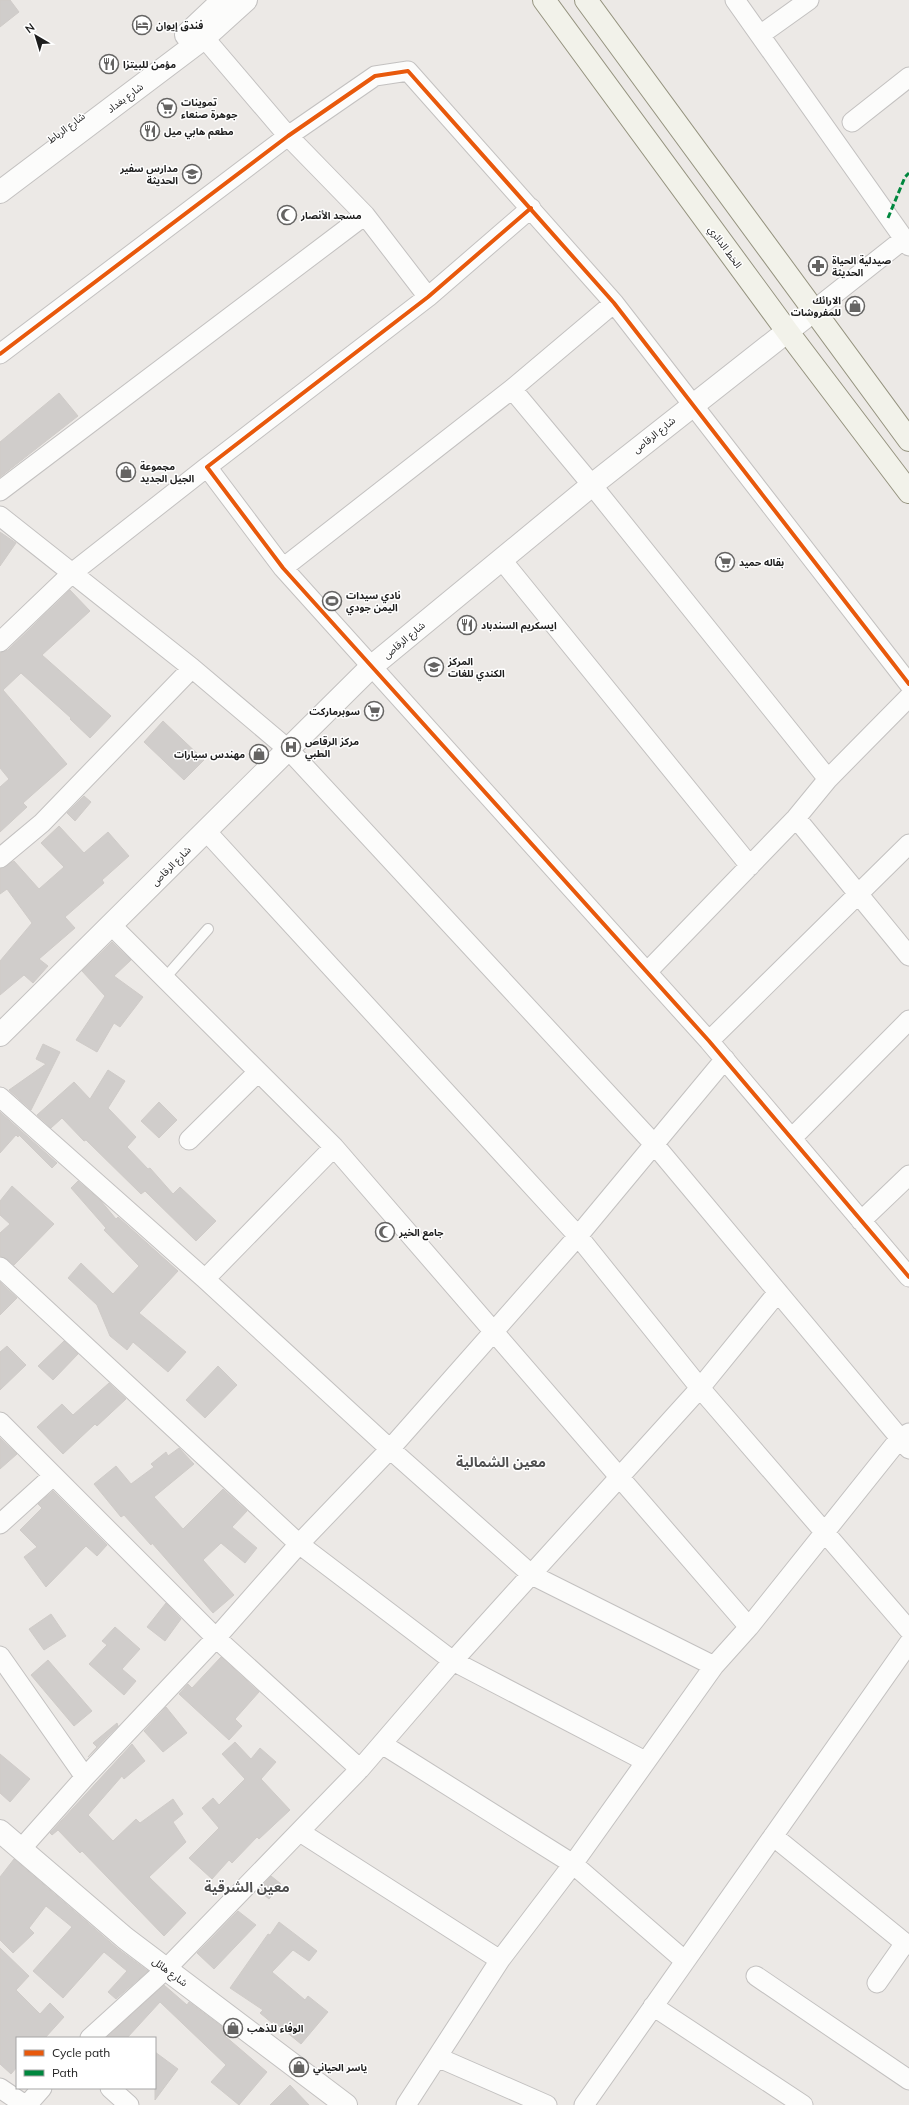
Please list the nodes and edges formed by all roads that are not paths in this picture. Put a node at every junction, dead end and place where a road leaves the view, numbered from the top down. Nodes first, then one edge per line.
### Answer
1 (246, 0) edge
2 (544, 0) edge
3 (586, 0) edge
4 (735, 0) edge
5 (808, 0) edge
6 (212, 4) edge
7 (200, 33) junction
8 (760, 35) junction
9 (909, 77) edge
10 (852, 122) dead end
11 (288, 136) junction
12 (0, 178) edge
13 (0, 192) edge
14 (531, 208) junction
15 (365, 215) junction
16 (906, 243) edge
17 (428, 297) junction
18 (614, 303) junction
19 (813, 311) junction
20 (787, 331) junction
21 (0, 354) edge
22 (512, 388) junction
23 (693, 404) junction
24 (909, 440) edge
25 (207, 467) junction
26 (592, 485) junction
27 (0, 492) edge
28 (909, 492) edge
29 (0, 516) edge
30 (501, 559) junction
31 (283, 568) junction
32 (72, 573) junction
33 (0, 642) edge
34 (372, 667) junction
35 (192, 668) junction
36 (909, 684) edge
37 (906, 708) edge
38 (289, 750) junction
39 (828, 779) junction
40 (796, 818) junction
41 (206, 831) junction
42 (909, 844) edge
43 (0, 858) edge
44 (750, 866) junction
45 (859, 895) junction
46 (111, 925) junction
47 (208, 929) dead end
48 (909, 956) edge
49 (647, 972) junction
50 (165, 978) junction
51 (909, 1020) edge
52 (0, 1035) edge
53 (709, 1041) junction
54 (725, 1059) junction
55 (258, 1072) junction
56 (0, 1097) edge
57 (792, 1138) junction
58 (189, 1140) dead end
59 (654, 1144) junction
60 (334, 1147) junction
61 (909, 1175) edge
62 (861, 1220) junction
63 (578, 1236) junction
64 (0, 1267) edge
65 (909, 1277) edge
66 (205, 1279) junction
67 (778, 1292) junction
68 (494, 1332) junction
69 (700, 1388) junction
70 (0, 1422) edge
71 (906, 1440) edge
72 (390, 1450) junction
73 (53, 1476) junction
74 (619, 1477) junction
75 (0, 1524) edge
76 (825, 1533) junction
77 (299, 1544) junction
78 (532, 1575) junction
79 (749, 1627) junction
80 (909, 1630) edge
81 (216, 1638) junction
82 (909, 1643) edge
83 (0, 1656) edge
84 (453, 1661) junction
85 (714, 1666) junction
86 (382, 1744) junction
87 (646, 1761) junction
88 (360, 1769) junction
89 (85, 1777) junction
90 (0, 1831) edge
91 (300, 1832) junction
92 (773, 1836) junction
93 (21, 1849) junction
94 (573, 1864) junction
95 (907, 1944) edge
96 (500, 1960) junction
97 (685, 1961) junction
98 (166, 1969) junction
99 (756, 1976) dead end
100 (877, 1983) dead end
101 (653, 2006) junction
102 (91, 2037) edge
103 (437, 2057) junction
104 (909, 2080) edge
105 (0, 2088) edge
106 (41, 2089) edge
107 (111, 2089) edge
108 (26, 2105) edge
109 (130, 2105) edge
110 (346, 2105) edge
111 (406, 2105) edge
112 (547, 2105) edge
113 (584, 2105) edge
114 (803, 2105) edge

1 - 7 street, شارع بغداد
2 - 20 main road, الخط الدائري
3 - 19 main road
4 - 8 street
5 - 8 street
6 - 7 street, شارع الرباط
7 - 11 street
7 - 12 street, شارع الرباط
7 - 13 street, شارع بغداد
8 - 16 street
9 - 10 street
11 - 14 street
11 - 15 street
11 - 21 street
14 - 17 street
14 - 18 street
15 - 17 street
15 - 27 street
16 - 19 street
17 - 25 street
18 - 22 street
18 - 23 street
19 - 20 street, شارع الرقاص
19 - 24 main road
20 - 23 street, شارع الرقاص
20 - 28 main road, الخط الدائري
22 - 26 street
22 - 31 street
23 - 26 street, شارع الرقاص
23 - 36 street
25 - 31 street
25 - 32 street
26 - 30 street, شارع الرقاص
26 - 39 street
29 - 32 street
30 - 34 street, شارع الرقاص
30 - 44 street
31 - 34 street
32 - 33 street
32 - 35 street
34 - 38 street, شارع الرقاص
34 - 49 street
35 - 38 street
35 - 43 street
37 - 39 street
38 - 41 street, شارع الرقاص
38 - 59 street
39 - 40 street
40 - 44 street
40 - 45 street
41 - 46 street, شارع الرقاص
41 - 63 street
42 - 45 street
44 - 49 street
45 - 48 street
45 - 53 street
46 - 50 street
46 - 52 street, شارع الرقاص
47 - 50 lane
49 - 53 street
50 - 55 street
51 - 57 street
53 - 54 street
54 - 57 street
54 - 59 street
55 - 58 street
55 - 60 street
56 - 66 street
57 - 62 street
59 - 63 street
59 - 67 street
60 - 66 street
60 - 68 street
61 - 62 street
62 - 65 street
63 - 68 street
63 - 69 street
64 - 77 street
66 - 72 street
67 - 69 street
67 - 71 street
68 - 72 street
68 - 74 street
69 - 74 street
69 - 76 street
70 - 73 street
71 - 76 street
72 - 77 street
72 - 78 street
73 - 75 street
73 - 81 street
74 - 78 street
74 - 79 street
76 - 79 street
76 - 80 street
77 - 81 street
77 - 84 street
78 - 84 street
78 - 85 street
79 - 85 street
81 - 88 street
81 - 89 street
82 - 92 street
83 - 89 street
84 - 86 street
84 - 87 street
85 - 87 street
86 - 88 street
86 - 94 street
87 - 94 street
88 - 91 street
89 - 93 street
90 - 93 street, شارع هائل
91 - 96 street
91 - 98 street
92 - 95 street
92 - 97 street
93 - 98 street, شارع هائل
94 - 96 street
94 - 97 street
95 - 100 street
96 - 103 street
97 - 101 street
98 - 102 street
98 - 110 street, شارع هائل
99 - 104 street
101 - 113 street
101 - 114 street
103 - 111 street
103 - 112 street
105 - 108 street
106 - 108 street
107 - 109 street

